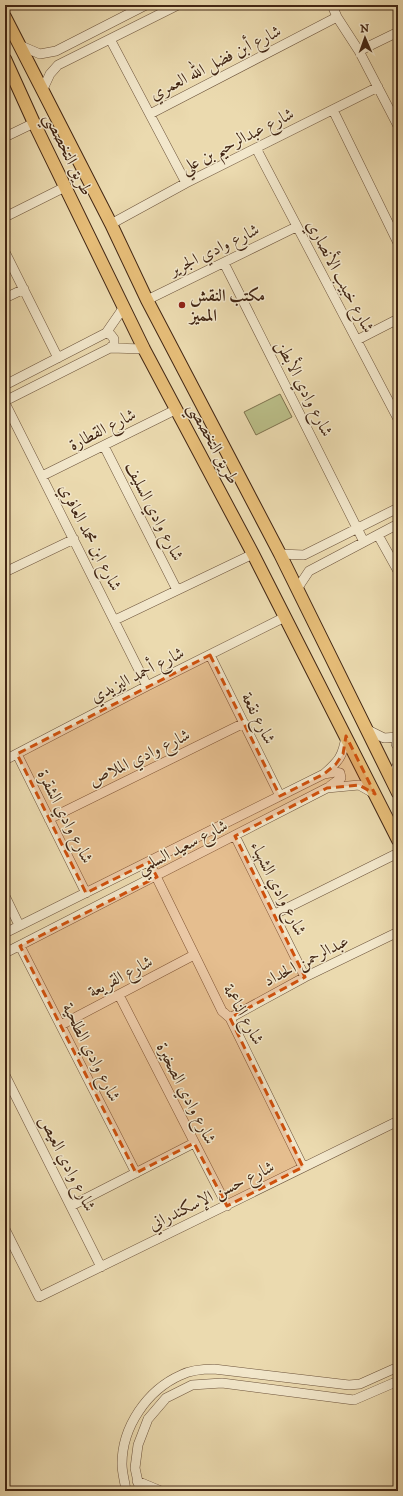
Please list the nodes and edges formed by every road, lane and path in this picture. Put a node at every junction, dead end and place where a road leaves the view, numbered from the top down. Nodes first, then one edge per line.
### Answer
1 (146, 5) edge
2 (178, 5) edge
3 (332, 5) edge
4 (5, 16) edge
5 (337, 17) junction
6 (398, 32) edge
7 (110, 39) junction
8 (19, 45) junction
9 (359, 51) junction
10 (5, 60) edge
11 (5, 80) edge
12 (378, 87) junction
13 (43, 89) junction
14 (24, 99) junction
15 (333, 110) junction
16 (150, 114) junction
17 (34, 123) junction
18 (398, 126) edge
19 (5, 137) edge
20 (256, 148) junction
21 (186, 183) junction
22 (65, 187) junction
23 (5, 217) edge
24 (111, 224) junction
25 (296, 227) junction
26 (398, 243) edge
27 (5, 252) edge
28 (224, 263) junction
29 (24, 289) junction
30 (5, 298) edge
31 (147, 300) junction
32 (124, 307) junction
33 (398, 319) edge
34 (106, 334) junction
35 (357, 340) junction
36 (110, 348) junction
37 (144, 349) junction
38 (58, 358) junction
39 (5, 385) edge
40 (5, 402) edge
41 (176, 409) junction
42 (397, 415) edge
43 (104, 446) junction
44 (42, 476) junction
45 (398, 509) edge
46 (383, 516) junction
47 (398, 518) edge
48 (394, 526) edge
49 (357, 528) junction
50 (378, 535) junction
51 (74, 539) junction
52 (364, 542) junction
53 (253, 554) junction
54 (280, 554) junction
55 (304, 555) junction
56 (309, 571) junction
57 (398, 571) edge
58 (5, 572) edge
59 (297, 589) junction
60 (177, 590) junction
61 (285, 617) junction
62 (115, 620) junction
63 (210, 655) junction
64 (147, 686) junction
65 (244, 723) junction
66 (365, 728) junction
67 (346, 736) junction
68 (398, 737) edge
69 (398, 747) edge
70 (17, 754) junction
71 (5, 760) edge
72 (398, 764) edge
73 (324, 774) junction
74 (391, 779) junction
75 (327, 788) junction
76 (290, 791) junction
77 (398, 793) edge
78 (375, 794) junction
79 (280, 796) junction
80 (297, 804) junction
81 (49, 819) junction
82 (235, 836) junction
83 (398, 840) edge
84 (398, 853) edge
85 (149, 862) junction
86 (157, 877) junction
87 (86, 892) junction
88 (5, 896) edge
89 (275, 914) junction
90 (20, 926) junction
91 (398, 932) edge
92 (5, 933) edge
93 (20, 946) junction
94 (5, 953) edge
95 (194, 955) junction
96 (305, 977) junction
97 (119, 995) junction
98 (230, 1018) junction
99 (60, 1025) junction
100 (5, 1075) edge
101 (398, 1121) edge
102 (194, 1143) junction
103 (304, 1167) junction
104 (136, 1173) junction
105 (72, 1206) junction
106 (227, 1206) junction
107 (5, 1229) edge
108 (101, 1267) junction
109 (398, 1367) edge
110 (398, 1381) edge
111 (133, 1420) junction
112 (146, 1425) junction
113 (137, 1481) junction
114 (126, 1491) edge
115 (140, 1491) edge
116 (162, 1491) edge

1 - 8 street
2 - 7 street
3 - 5 street
4 - 8 main road, طريق التخصصي
5 - 9 street
5 - 16 street, شارع أبن فضل الله العمري
6 - 9 street
7 - 13 street
7 - 16 street
8 - 13 main road, طريق التخصصي
9 - 12 street
10 - 14 main road, طريق التخصصي
11 - 14 main road
12 - 15 street, شارع عبدالرحيم بن علي
12 - 18 street
13 - 24 main road, طريق التخصصي
14 - 17 main road, طريق التخصصي
15 - 20 street, شارع عبدالرحيم بن علي
15 - 26 street
16 - 21 street
17 - 19 street
17 - 22 main road, طريق التخصصي
20 - 21 street, شارع عبدالرحيم بن علي
20 - 25 street, شارع خبيب الأنصاري
21 - 24 street, شارع عبدالرحيم بن علي
22 - 23 street
22 - 32 main road, طريق التخصصي
24 - 31 main road, طريق التخصصي
25 - 28 street, شارع وادي الجرير
25 - 35 street, شارع خبيب الأنصاري
27 - 29 street
28 - 31 street, شارع وادي الجرير
28 - 49 street, شارع وادي الأبطن
29 - 30 street
29 - 38 street
31 - 54 main road, طريق التخصصي
32 - 34 street
32 - 37 main road, طريق التخصصي
33 - 35 street
34 - 36 street
34 - 38 street
35 - 42 street, شارع خبيب الأنصاري
36 - 37 street
36 - 40 street
37 - 41 main road, طريق التخصصي
38 - 39 street
40 - 44 street, شارع ابن محمد العافري
41 - 43 street, شارع القطارة
41 - 53 main road, طريق التخصصي
43 - 44 street, شارع القطارة
43 - 60 street, شارع وادي السليف
44 - 51 street, شارع ابن محمد العافري
45 - 46 street
45 - 47 street
46 - 48 street
46 - 49 street
48 - 50 street
49 - 52 street, شارع وادي الأبطن
49 - 55 street
50 - 52 street
50 - 57 street
51 - 58 street
51 - 62 street, شارع ابن محمد العافري
52 - 56 street
53 - 60 street
53 - 61 main road, طريق التخصصي
54 - 55 street
54 - 59 main road, طريق التخصصي
55 - 56 street
56 - 59 street
59 - 66 main road, طريق التخصصي
60 - 62 street
61 - 63 street, شارع أحمد اليزيدي
61 - 67 main road, طريق التخصصي
62 - 64 street, شارع ابن محمد العافري
63 - 64 street, شارع أحمد اليزيدي
63 - 65 street, شارع نقعة
64 - 70 street, شارع أحمد اليزيدي
65 - 79 street, شارع نقعة
65 - 81 street, شارع وادي الملاص
66 - 68 street
66 - 74 main road, طريق التخصصي
67 - 73 street, شارع سعيد السلمي
67 - 78 main road, طريق التخصصي
68 - 69 street
70 - 71 street, شارع أحمد اليزيدي
70 - 81 street, شارع وادي الشقرة
72 - 74 street
73 - 75 street
73 - 76 street, شارع سعيد السلمي
74 - 77 main road, طريق التخصصي
75 - 78 street, شارع سعيد السلمي
75 - 80 street, شارع سعيد السلمي
76 - 79 street, شارع سعيد السلمي
76 - 80 street
78 - 83 main road, طريق التخصصي
79 - 85 street, شارع سعيد السلمي
80 - 82 street, شارع سعيد السلمي
81 - 87 street, شارع وادي الشقرة
82 - 86 street, شارع سعيد السلمي
82 - 89 street, شارع وادي الشهباء
84 - 89 street
85 - 86 street, شارع الناعمة
85 - 87 street, شارع سعيد السلمي
86 - 93 street, شارع سعيد السلمي
86 - 95 street, شارع الناعمة
87 - 90 street, شارع سعيد السلمي
88 - 90 street
89 - 96 street, شارع وادي الشهباء
90 - 92 street, شارع سعيد السلمي
91 - 96 street, عبدالرحمن الحداد
93 - 94 street, شارع سعيد السلمي
93 - 99 street, شارع وادي الطلحية
95 - 97 street, شارع القريعة
95 - 98 street, شارع الناعمة
96 - 98 street, عبدالرحمن الحداد
97 - 99 street, شارع القريعة
97 - 102 street, شارع وادي الصخيرة
98 - 103 street, شارع الناعمة
99 - 104 street, شارع وادي الطلحية
100 - 105 street, شارع وادي العيص
101 - 103 street, شارع حسن الإسكندراني
102 - 104 street
102 - 106 street, شارع وادي الصخيرة
103 - 106 street, شارع حسن الإسكندراني
104 - 105 street
105 - 108 street, شارع وادي العيص
106 - 108 street, شارع حسن الإسكندراني
107 - 108 street, شارع حسن الإسكندراني
109 - 111 street
110 - 112 street
111 - 112 street
111 - 114 street
112 - 113 street
113 - 115 street
113 - 116 street

